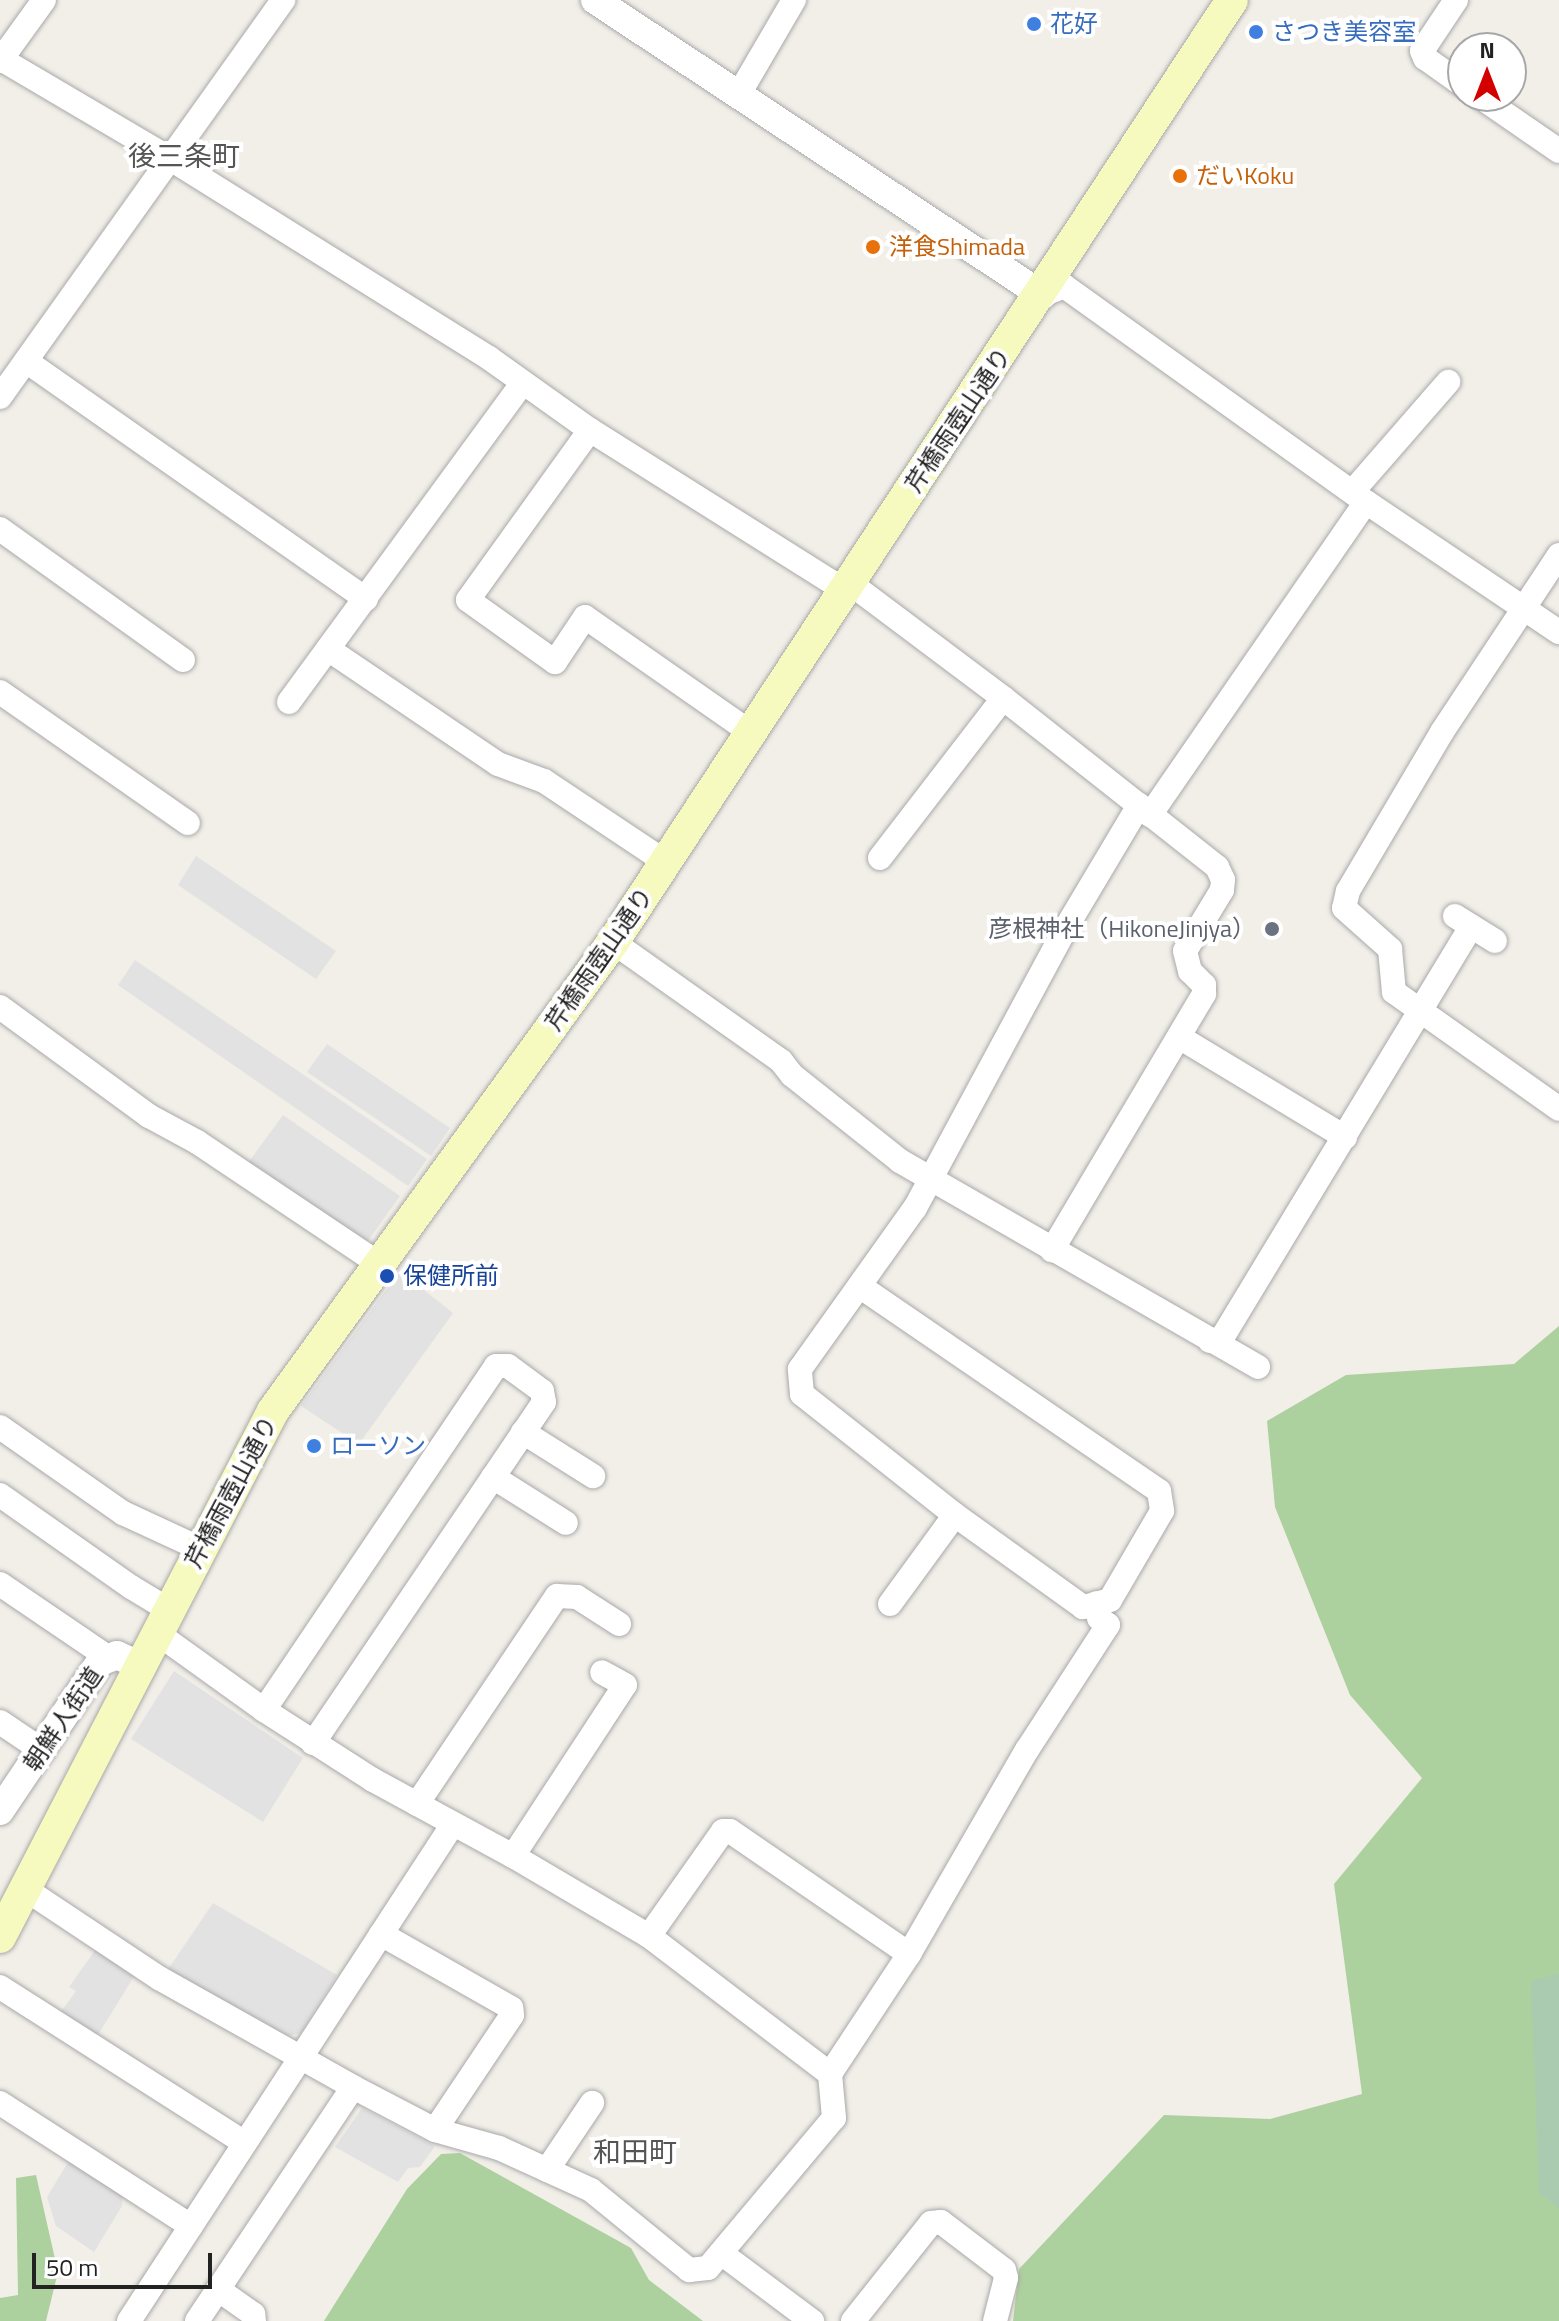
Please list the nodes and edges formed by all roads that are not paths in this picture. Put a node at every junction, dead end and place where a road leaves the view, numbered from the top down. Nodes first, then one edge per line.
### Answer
1 (44, 0) edge
2 (283, 0) edge
3 (595, 0) edge
4 (794, 0) edge
5 (1232, 0) edge
6 (1456, 0) edge
7 (1, 60) edge
8 (1447, 74) edge
9 (739, 94) junction
10 (1502, 112) edge
11 (1559, 151) edge
12 (169, 158) junction
13 (1042, 295) junction
14 (26, 361) junction
15 (1448, 382) dead end
16 (522, 384) junction
17 (0, 397) edge
18 (590, 430) junction
19 (1360, 497) junction
20 (0, 529) edge
21 (1559, 555) edge
22 (850, 583) junction
23 (366, 599) junction
24 (1522, 606) junction
25 (1559, 632) edge
26 (328, 649) junction
27 (183, 660) dead end
28 (0, 692) edge
29 (1003, 698) junction
30 (289, 702) dead end
31 (750, 732) junction
32 (1145, 810) junction
33 (188, 823) dead end
34 (880, 858) dead end
35 (667, 863) junction
36 (1495, 941) dead end
37 (613, 942) junction
38 (0, 1007) edge
39 (1420, 1010) junction
40 (1179, 1037) junction
41 (1559, 1109) edge
42 (1345, 1137) junction
43 (930, 1178) junction
44 (1052, 1250) junction
45 (379, 1264) junction
46 (861, 1287) junction
47 (1210, 1341) junction
48 (1258, 1367) dead end
49 (0, 1427) edge
50 (523, 1432) junction
51 (593, 1476) dead end
52 (493, 1477) junction
53 (0, 1495) edge
54 (955, 1515) junction
55 (566, 1523) dead end
56 (201, 1549) junction
57 (0, 1584) edge
58 (1096, 1603) junction
59 (890, 1604) dead end
60 (163, 1621) junction
61 (619, 1624) dead end
62 (109, 1658) junction
63 (141, 1666) junction
64 (602, 1672) dead end
65 (264, 1710) junction
66 (0, 1722) edge
67 (313, 1743) junction
68 (43, 1751) junction
69 (8, 1781) edge
70 (417, 1804) junction
71 (0, 1811) edge
72 (453, 1824) junction
73 (513, 1856) junction
74 (25, 1889) junction
75 (381, 1934) junction
76 (649, 1936) junction
77 (0, 1937) edge
78 (909, 1954) junction
79 (0, 1987) edge
80 (300, 2057) junction
81 (830, 2074) junction
82 (353, 2087) junction
83 (0, 2103) edge
84 (592, 2103) dead end
85 (435, 2130) junction
86 (245, 2143) junction
87 (547, 2170) junction
88 (191, 2226) junction
89 (721, 2253) junction
90 (219, 2290) junction
91 (129, 2321) edge
92 (197, 2321) edge
93 (254, 2321) edge
94 (812, 2321) edge
95 (853, 2321) edge
96 (995, 2321) edge

1 - 7 street
2 - 12 street
3 - 9 street
4 - 9 street
5 - 13 main road, 芹橋雨壺山通り
6 - 8 street
7 - 12 street
9 - 13 street
10 - 11 street
12 - 14 street
12 - 16 street
13 - 19 street
13 - 22 main road, 芹橋雨壺山通り
14 - 17 street
14 - 23 street
15 - 19 street
16 - 18 street
16 - 23 street
18 - 22 street
18 - 31 street
19 - 24 street
19 - 32 street
20 - 27 street
21 - 24 street
22 - 29 street
22 - 31 main road, 芹橋雨壺山通り
23 - 26 street
24 - 25 street
24 - 39 street
26 - 30 street
26 - 35 street
28 - 33 street
29 - 32 street
29 - 34 street
31 - 35 main road, 芹橋雨壺山通り
32 - 40 street
32 - 43 street
35 - 37 main road, 芹橋雨壺山通り
36 - 39 street
37 - 43 street
37 - 45 main road, 芹橋雨壺山通り
38 - 45 street
39 - 41 street
39 - 42 street
40 - 42 street
40 - 44 street
42 - 47 street
43 - 44 street
43 - 46 street
44 - 47 street
45 - 56 main road, 芹橋雨壺山通り
46 - 54 street
46 - 58 street
47 - 48 street
49 - 56 street
50 - 51 street
50 - 52 street
50 - 65 street
52 - 55 street
52 - 67 street
53 - 60 street
54 - 58 street
54 - 59 street
56 - 60 main road, 芹橋雨壺山通り
57 - 62 street
58 - 78 street
60 - 63 main road, 芹橋雨壺山通り
60 - 65 street
61 - 70 street
62 - 63 street, 朝鮮人街道
62 - 68 street, 朝鮮人街道
63 - 74 main road, 芹橋雨壺山通り
64 - 73 street
65 - 67 street
66 - 68 street
67 - 70 street
68 - 69 street, 朝鮮人街道
69 - 71 street, 朝鮮人街道
70 - 72 street
72 - 73 street
72 - 75 street
73 - 76 street
74 - 77 main road, 芹橋雨壺山通り
74 - 80 street
75 - 80 street
75 - 85 street
76 - 78 street
76 - 81 street
78 - 81 street
79 - 86 street
80 - 82 street
80 - 86 street
81 - 89 street
82 - 85 street
82 - 90 street
83 - 88 street
84 - 87 street
85 - 87 street
86 - 88 street
87 - 89 street
88 - 91 street
89 - 94 street
90 - 92 street
90 - 93 street
95 - 96 street

